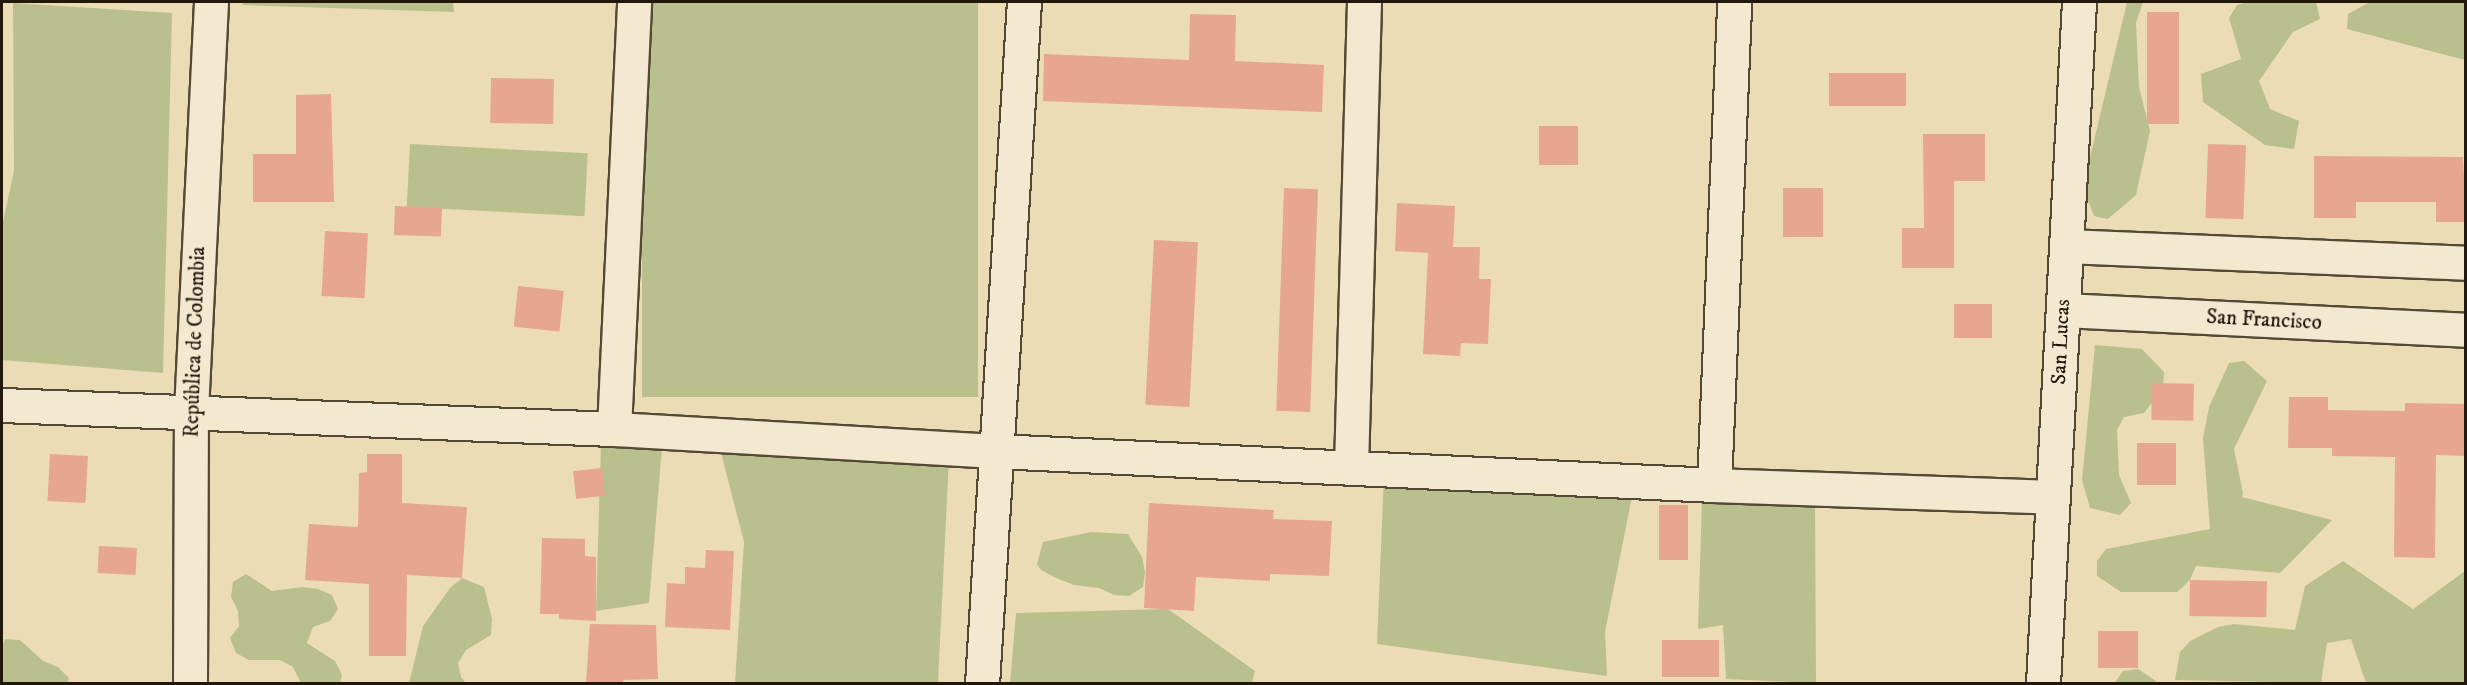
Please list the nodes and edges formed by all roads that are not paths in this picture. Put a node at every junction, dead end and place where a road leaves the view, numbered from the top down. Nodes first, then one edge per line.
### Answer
1 (211, 2) edge
2 (634, 2) edge
3 (1024, 2) edge
4 (1364, 2) edge
5 (1734, 2) edge
6 (2079, 2) edge
7 (2066, 246) junction
8 (2466, 263) edge
9 (2063, 310) junction
10 (2466, 330) edge
11 (2, 405) edge
12 (191, 411) junction
13 (614, 429) junction
14 (996, 452) junction
15 (1351, 467) junction
16 (1714, 485) junction
17 (2052, 497) junction
18 (190, 684) edge
19 (982, 684) edge
20 (2043, 684) edge

1 - 12 street, República de Colombia
2 - 13 street
3 - 14 street
4 - 15 street
5 - 16 street
6 - 7 street, San Lucas
7 - 8 street
7 - 9 street, San Lucas
9 - 10 street, San Francisco
9 - 17 street, San Lucas
11 - 12 street
12 - 13 street
12 - 18 street, República de Colombia
13 - 14 street
14 - 15 street
14 - 19 street
15 - 16 street
16 - 17 street
17 - 20 street, San Lucas

